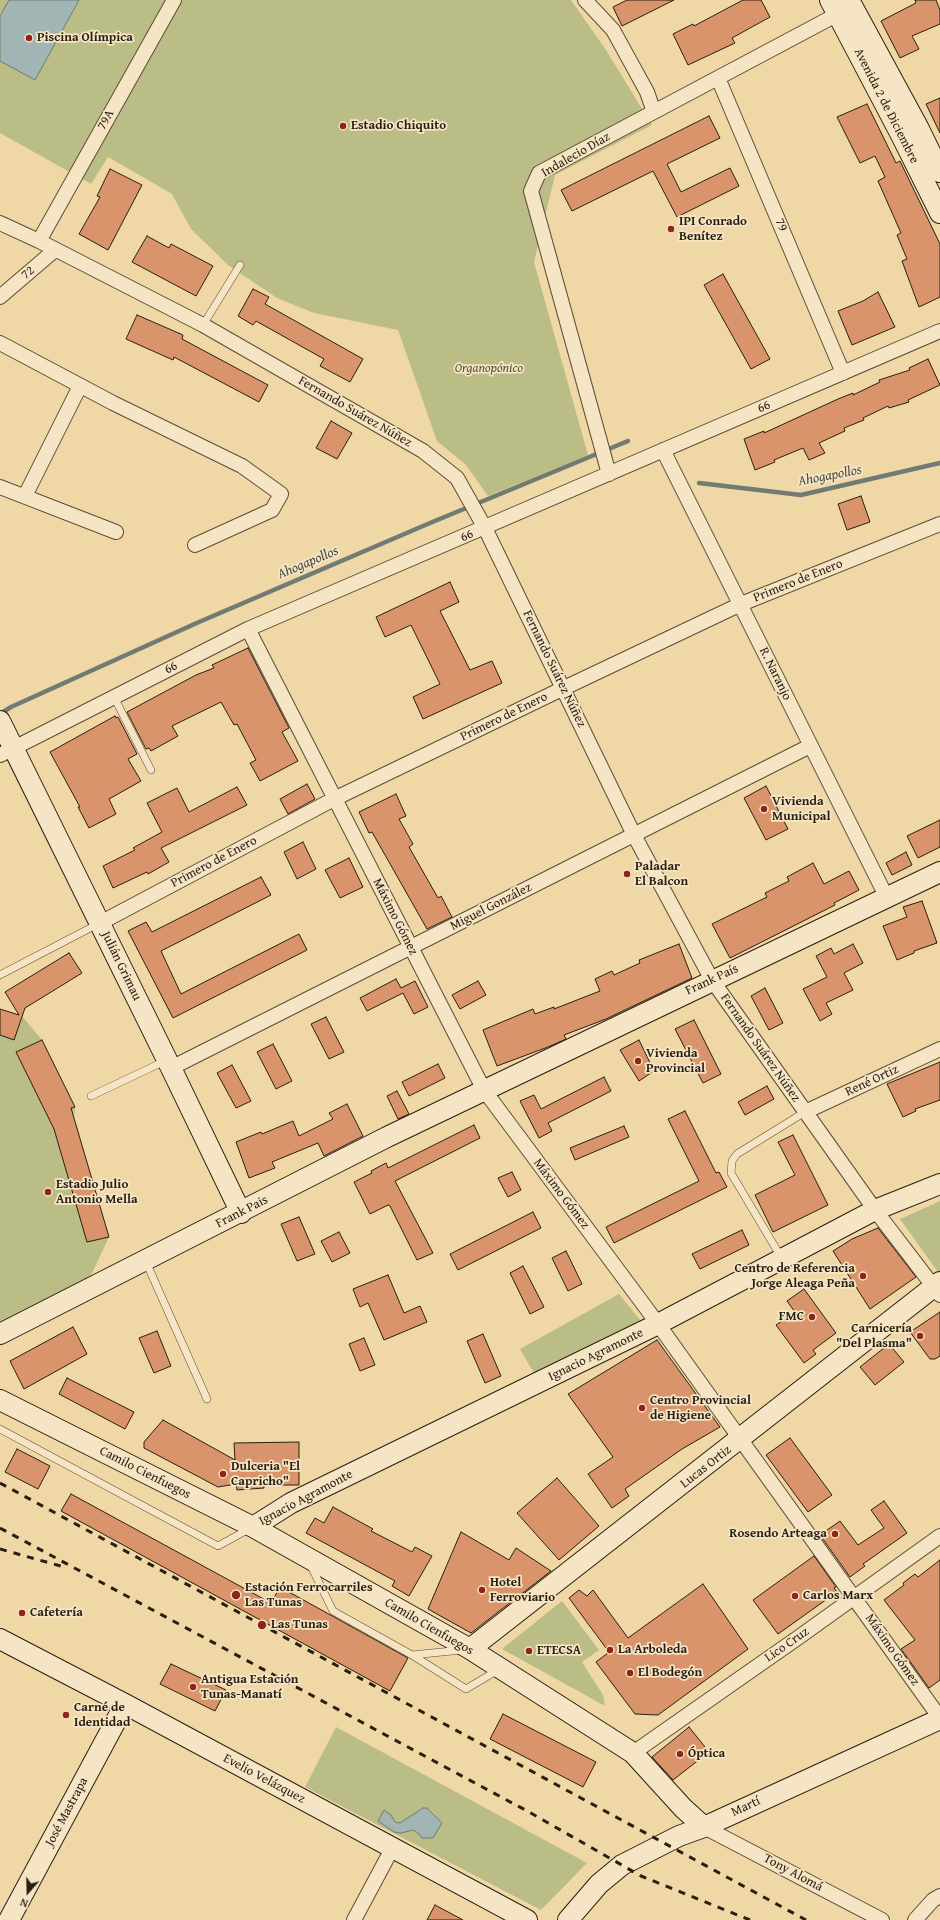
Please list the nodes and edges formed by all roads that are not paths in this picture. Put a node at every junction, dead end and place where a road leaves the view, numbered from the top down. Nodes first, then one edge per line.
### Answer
1 (174, 0) edge
2 (585, 0) edge
3 (847, 4) edge
4 (718, 78) junction
5 (654, 112) junction
6 (928, 152) edge
7 (940, 172) edge
8 (940, 213) edge
9 (0, 223) edge
10 (39, 241) junction
11 (56, 250) junction
12 (240, 265) dead end
13 (0, 297) edge
14 (203, 325) junction
15 (940, 331) edge
16 (0, 343) edge
17 (843, 373) junction
18 (80, 386) junction
19 (663, 450) junction
20 (609, 474) junction
21 (0, 487) edge
22 (25, 496) junction
23 (940, 524) edge
24 (485, 528) junction
25 (116, 532) dead end
26 (195, 545) dead end
27 (741, 604) junction
28 (248, 629) junction
29 (564, 688) junction
30 (114, 697) junction
31 (2, 725) edge
32 (810, 746) junction
33 (6, 751) edge
34 (151, 770) dead end
35 (334, 798) junction
36 (634, 835) junction
37 (940, 872) edge
38 (887, 898) junction
39 (100, 923) junction
40 (411, 947) junction
41 (0, 975) edge
42 (712, 980) junction
43 (940, 1049) edge
44 (169, 1064) junction
45 (484, 1090) junction
46 (90, 1096) dead end
47 (805, 1112) junction
48 (940, 1184) edge
49 (876, 1210) junction
50 (241, 1213) junction
51 (782, 1259) junction
52 (146, 1261) junction
53 (938, 1288) edge
54 (658, 1324) junction
55 (0, 1334) edge
56 (207, 1399) dead end
57 (0, 1400) edge
58 (0, 1429) edge
59 (741, 1440) junction
60 (253, 1527) junction
61 (940, 1536) edge
62 (306, 1557) junction
63 (854, 1596) junction
64 (0, 1639) edge
65 (470, 1649) junction
66 (412, 1655) junction
67 (500, 1669) junction
68 (125, 1704) junction
69 (940, 1718) edge
70 (633, 1753) junction
71 (704, 1827) junction
72 (393, 1848) junction
73 (940, 1896) edge
74 (9, 1920) edge
75 (354, 1920) edge
76 (528, 1920) edge
77 (568, 1920) edge
78 (882, 1920) edge
79 (915, 1920) edge

1 - 10 street, 79A
2 - 5 street
3 - 4 street, Indalecio Díaz
3 - 6 main road, Avenida 2 de Diciembre
4 - 5 street, Indalecio Díaz
4 - 17 street, 79
5 - 20 street, Indalecio Díaz
6 - 7 main road, Avenida 2 de Diciembre
6 - 8 main road, Avenida 2 de Diciembre
9 - 10 street, Fernando Suárez Núñez
10 - 11 street, Fernando Suárez Núñez
11 - 13 street, 72
11 - 14 street, Fernando Suárez Núñez
12 - 14 lane
14 - 24 street, Fernando Suárez Núñez
15 - 17 street, 66
16 - 18 street
17 - 19 street, 66
18 - 22 street
18 - 26 street
19 - 20 street, 66
19 - 27 street, R. Naranjo
20 - 24 street, 66
21 - 22 street
22 - 25 street
23 - 27 street, Primero de Enero
24 - 28 street, 66
24 - 29 street, Fernando Suárez Núñez
27 - 29 street, Primero de Enero
27 - 32 street, R. Naranjo
28 - 30 street, 66
28 - 35 street, Máximo Gómez
29 - 35 street, Primero de Enero
29 - 36 street, Fernando Suárez Núñez
30 - 33 street, 66
30 - 34 lane
31 - 33 main road, Julián Grimau
32 - 36 street, Miguel González
32 - 38 street, R. Naranjo
33 - 39 main road, Julián Grimau
35 - 39 street, Primero de Enero
35 - 40 street, Máximo Gómez
36 - 40 street, Miguel González
36 - 42 street, Fernando Suárez Núñez
37 - 38 main road, Frank País
38 - 42 main road, Frank País
39 - 41 lane
39 - 44 main road, Julián Grimau
40 - 44 street, Miguel González
40 - 45 street, Máximo Gómez
42 - 45 main road, Frank País
42 - 47 street, Fernando Suárez Núñez
43 - 47 street, René Ortiz
44 - 46 lane
44 - 50 main road, Julián Grimau
45 - 50 main road, Frank Pais
45 - 54 street, Máximo Gómez
47 - 49 street, Fernando Suárez Núñez
47 - 51 lane
48 - 49 main road, Ignacio Agramonte
49 - 51 main road, Ignacio Agramonte
49 - 53 street, Fernando Suárez Núñez
50 - 52 main road, Frank Pais
51 - 54 main road, Ignacio Agramonte
52 - 55 main road, Frank Pais
52 - 56 lane
53 - 59 main road, Lucas Ortiz
54 - 59 street, Máximo Gómez
54 - 60 main road, Ignacio Agramonte
57 - 60 main road, Camilo Cienfuegos
58 - 60 lane
59 - 63 street, Máximo Gómez
59 - 65 main road, Lucas Ortiz
60 - 62 main road, Camilo Cienfuegos
61 - 63 street, Lico Cruz
62 - 65 main road, Camilo Cienfuegos
62 - 66 lane
63 - 69 street, Máximo Gómez
63 - 70 street, Lico Cruz
64 - 68 main road, Evelio Velázquez
65 - 66 lane
65 - 67 main road, Camilo Cienfuegos
66 - 67 lane
67 - 70 main road, Camilo Cienfuegos
68 - 72 main road, Evelio Velázquez
68 - 74 main road, José Mastrapa
69 - 71 main road, Martí
70 - 71 main road, Camilo Cienfuegos
71 - 77 main road, Martí
71 - 78 street, Tony Alomá
72 - 75 street
72 - 76 main road, Evelio Velázquez
73 - 79 street

